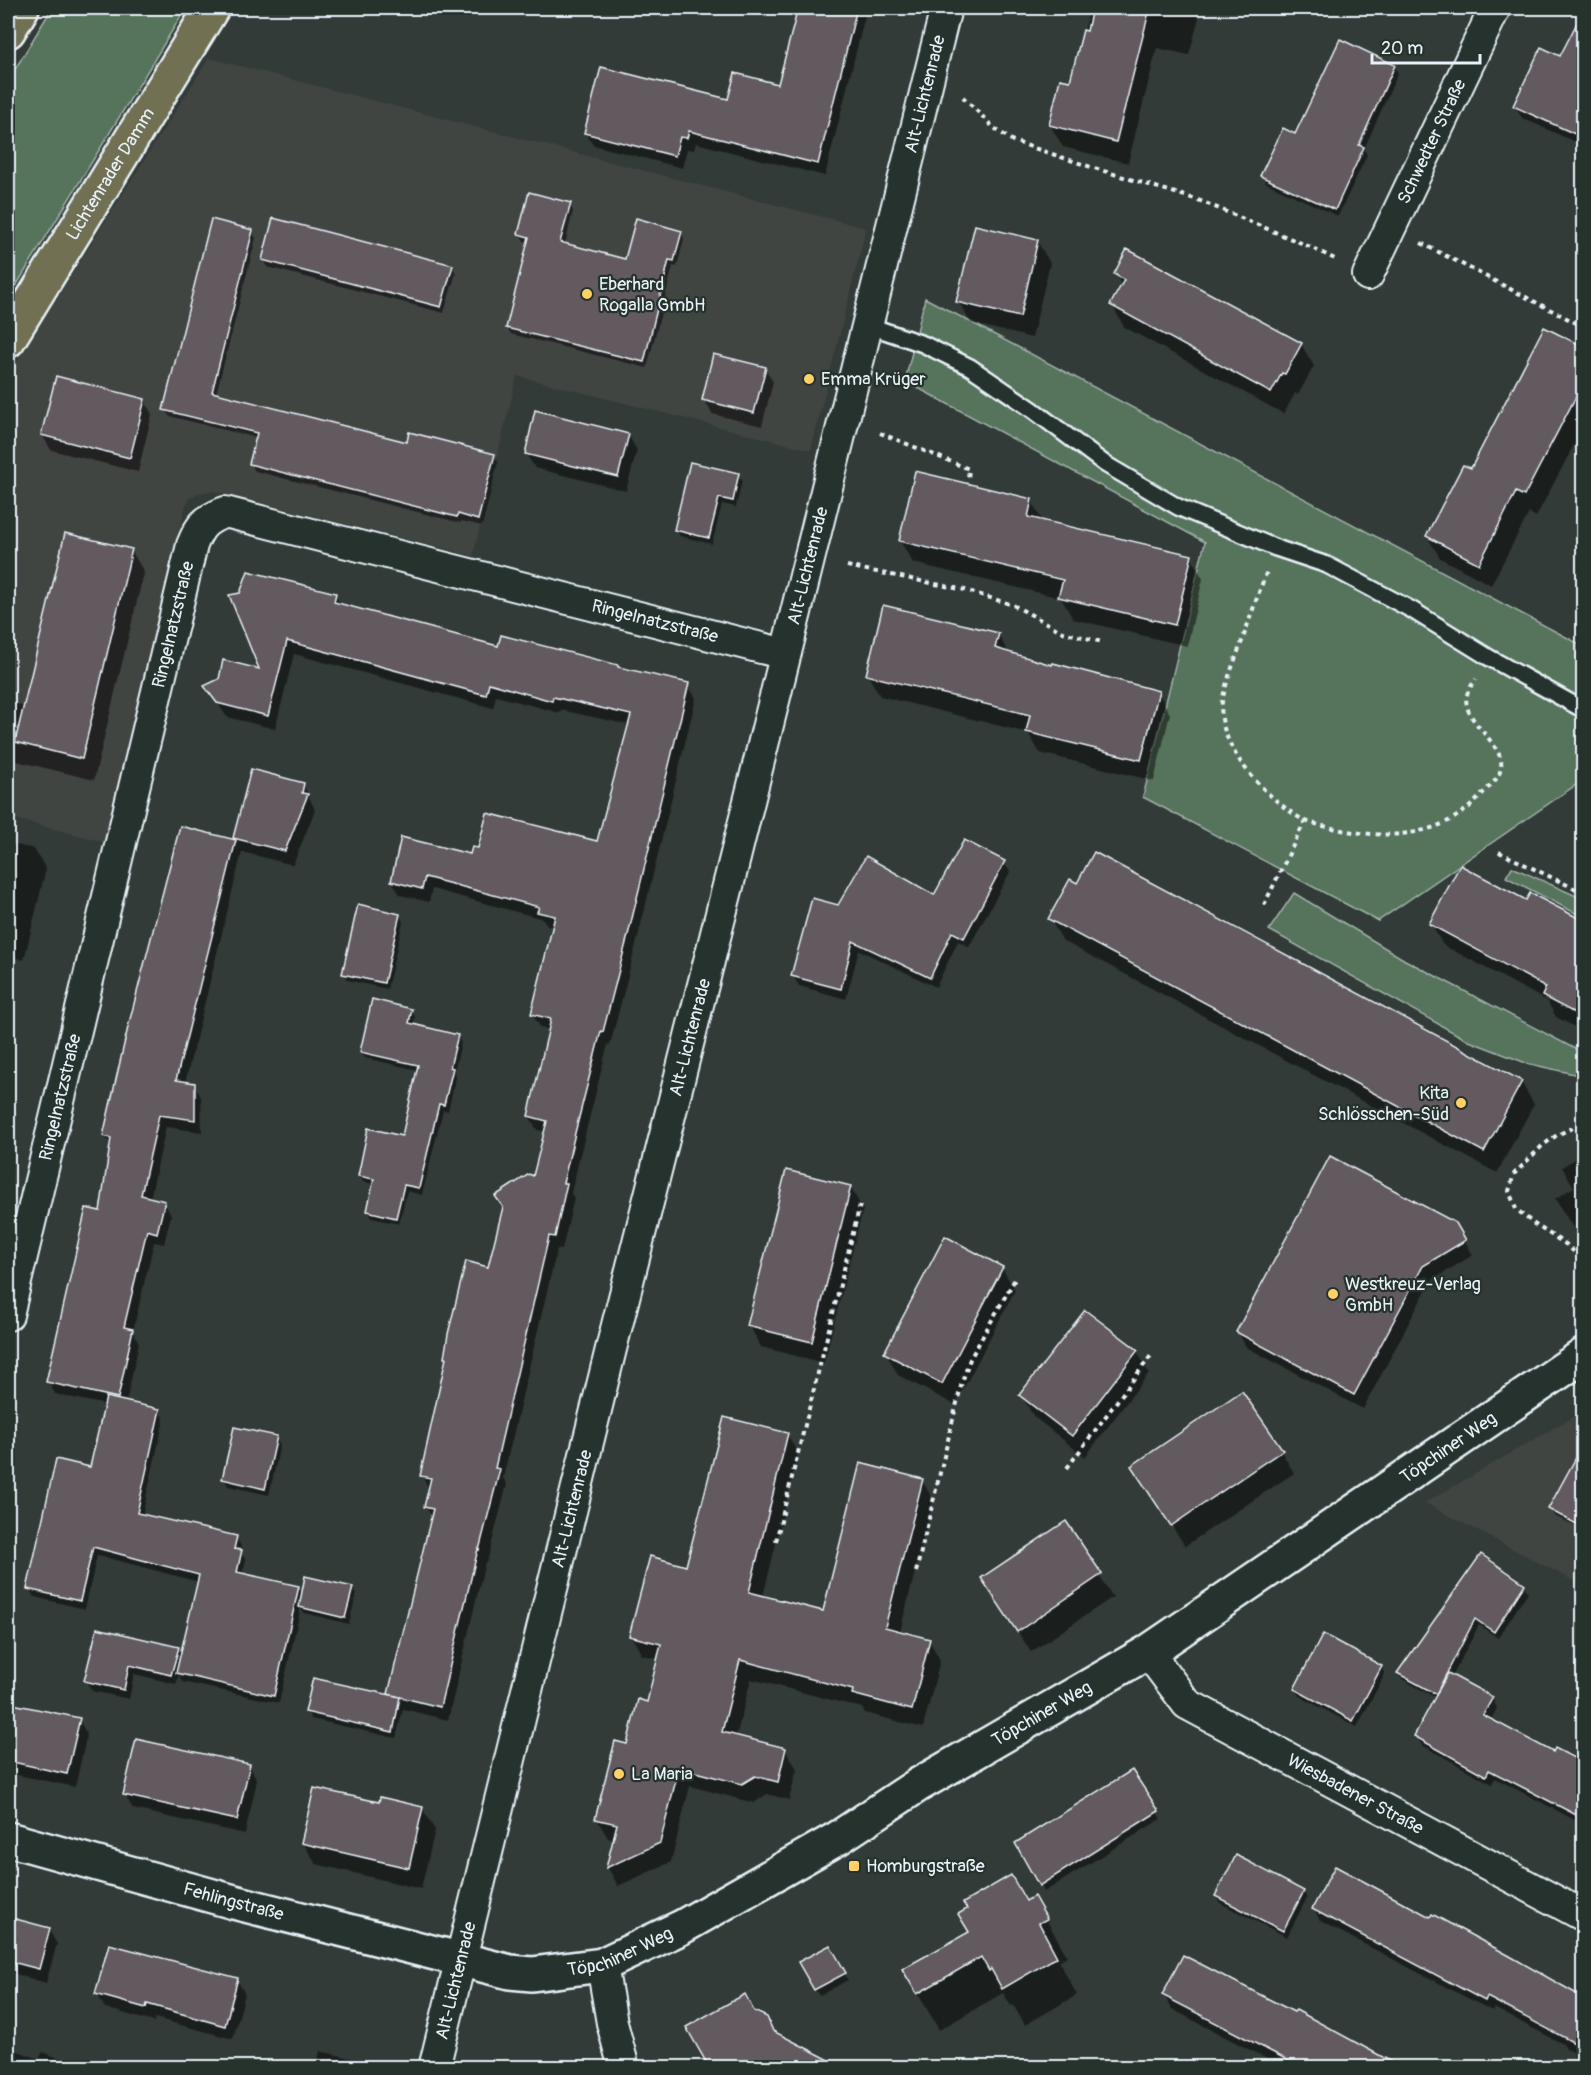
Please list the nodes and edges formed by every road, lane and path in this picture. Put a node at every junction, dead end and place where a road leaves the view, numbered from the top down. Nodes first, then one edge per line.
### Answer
1 (22, 8) edge
2 (212, 8) edge
3 (945, 8) edge
4 (1495, 8) edge
5 (8, 31) edge
6 (963, 97) dead end
7 (1412, 238) dead end
8 (1368, 275) joint
9 (867, 325) junction
10 (1584, 327) edge
11 (8, 340) edge
12 (880, 433) dead end
13 (968, 478) dead end
14 (1276, 548) junction
15 (847, 566) dead end
16 (1102, 642) dead end
17 (785, 654) junction
18 (1488, 657) junction
19 (1584, 710) edge
20 (1305, 821) junction
21 (1498, 852) dead end
22 (1584, 893) edge
23 (1264, 905) dead end
24 (1584, 1115) edge
25 (1584, 1122) edge
26 (1579, 1125) junction
27 (860, 1205) dead end
28 (1584, 1261) edge
29 (1015, 1279) dead end
30 (8, 1315) edge
31 (1153, 1353) dead end
32 (1584, 1355) edge
33 (1067, 1468) dead end
34 (776, 1541) dead end
35 (916, 1572) dead end
36 (1148, 1652) junction
37 (8, 1839) edge
38 (1584, 1916) edge
39 (461, 1961) junction
40 (603, 1965) junction
41 (434, 2067) edge
42 (624, 2067) edge

1 - 5 main road
2 - 11 main road, Lichtenrader Damm
3 - 9 street, Alt-Lichtenrade
4 - 8 street, Schwedter Straße
6 - 8 path
7 - 10 path
9 - 14 lane
9 - 17 street, Alt-Lichtenrade
12 - 13 path
14 - 18 lane
14 - 20 path
15 - 16 path
17 - 30 street, Ringelnatzstraße
17 - 39 street, Alt-Lichtenrade
18 - 19 lane
18 - 20 path
20 - 23 path
21 - 22 path
24 - 26 path
25 - 26 path
26 - 28 path
27 - 34 path
29 - 35 path
31 - 33 path
32 - 36 street, Töpchiner Weg
36 - 38 street, Wiesbadener Straße
36 - 40 street, Töpchiner Weg
37 - 39 street, Fehlingstraße
39 - 40 street, Töpchiner Weg
39 - 41 street, Alt-Lichtenrade
40 - 42 street

